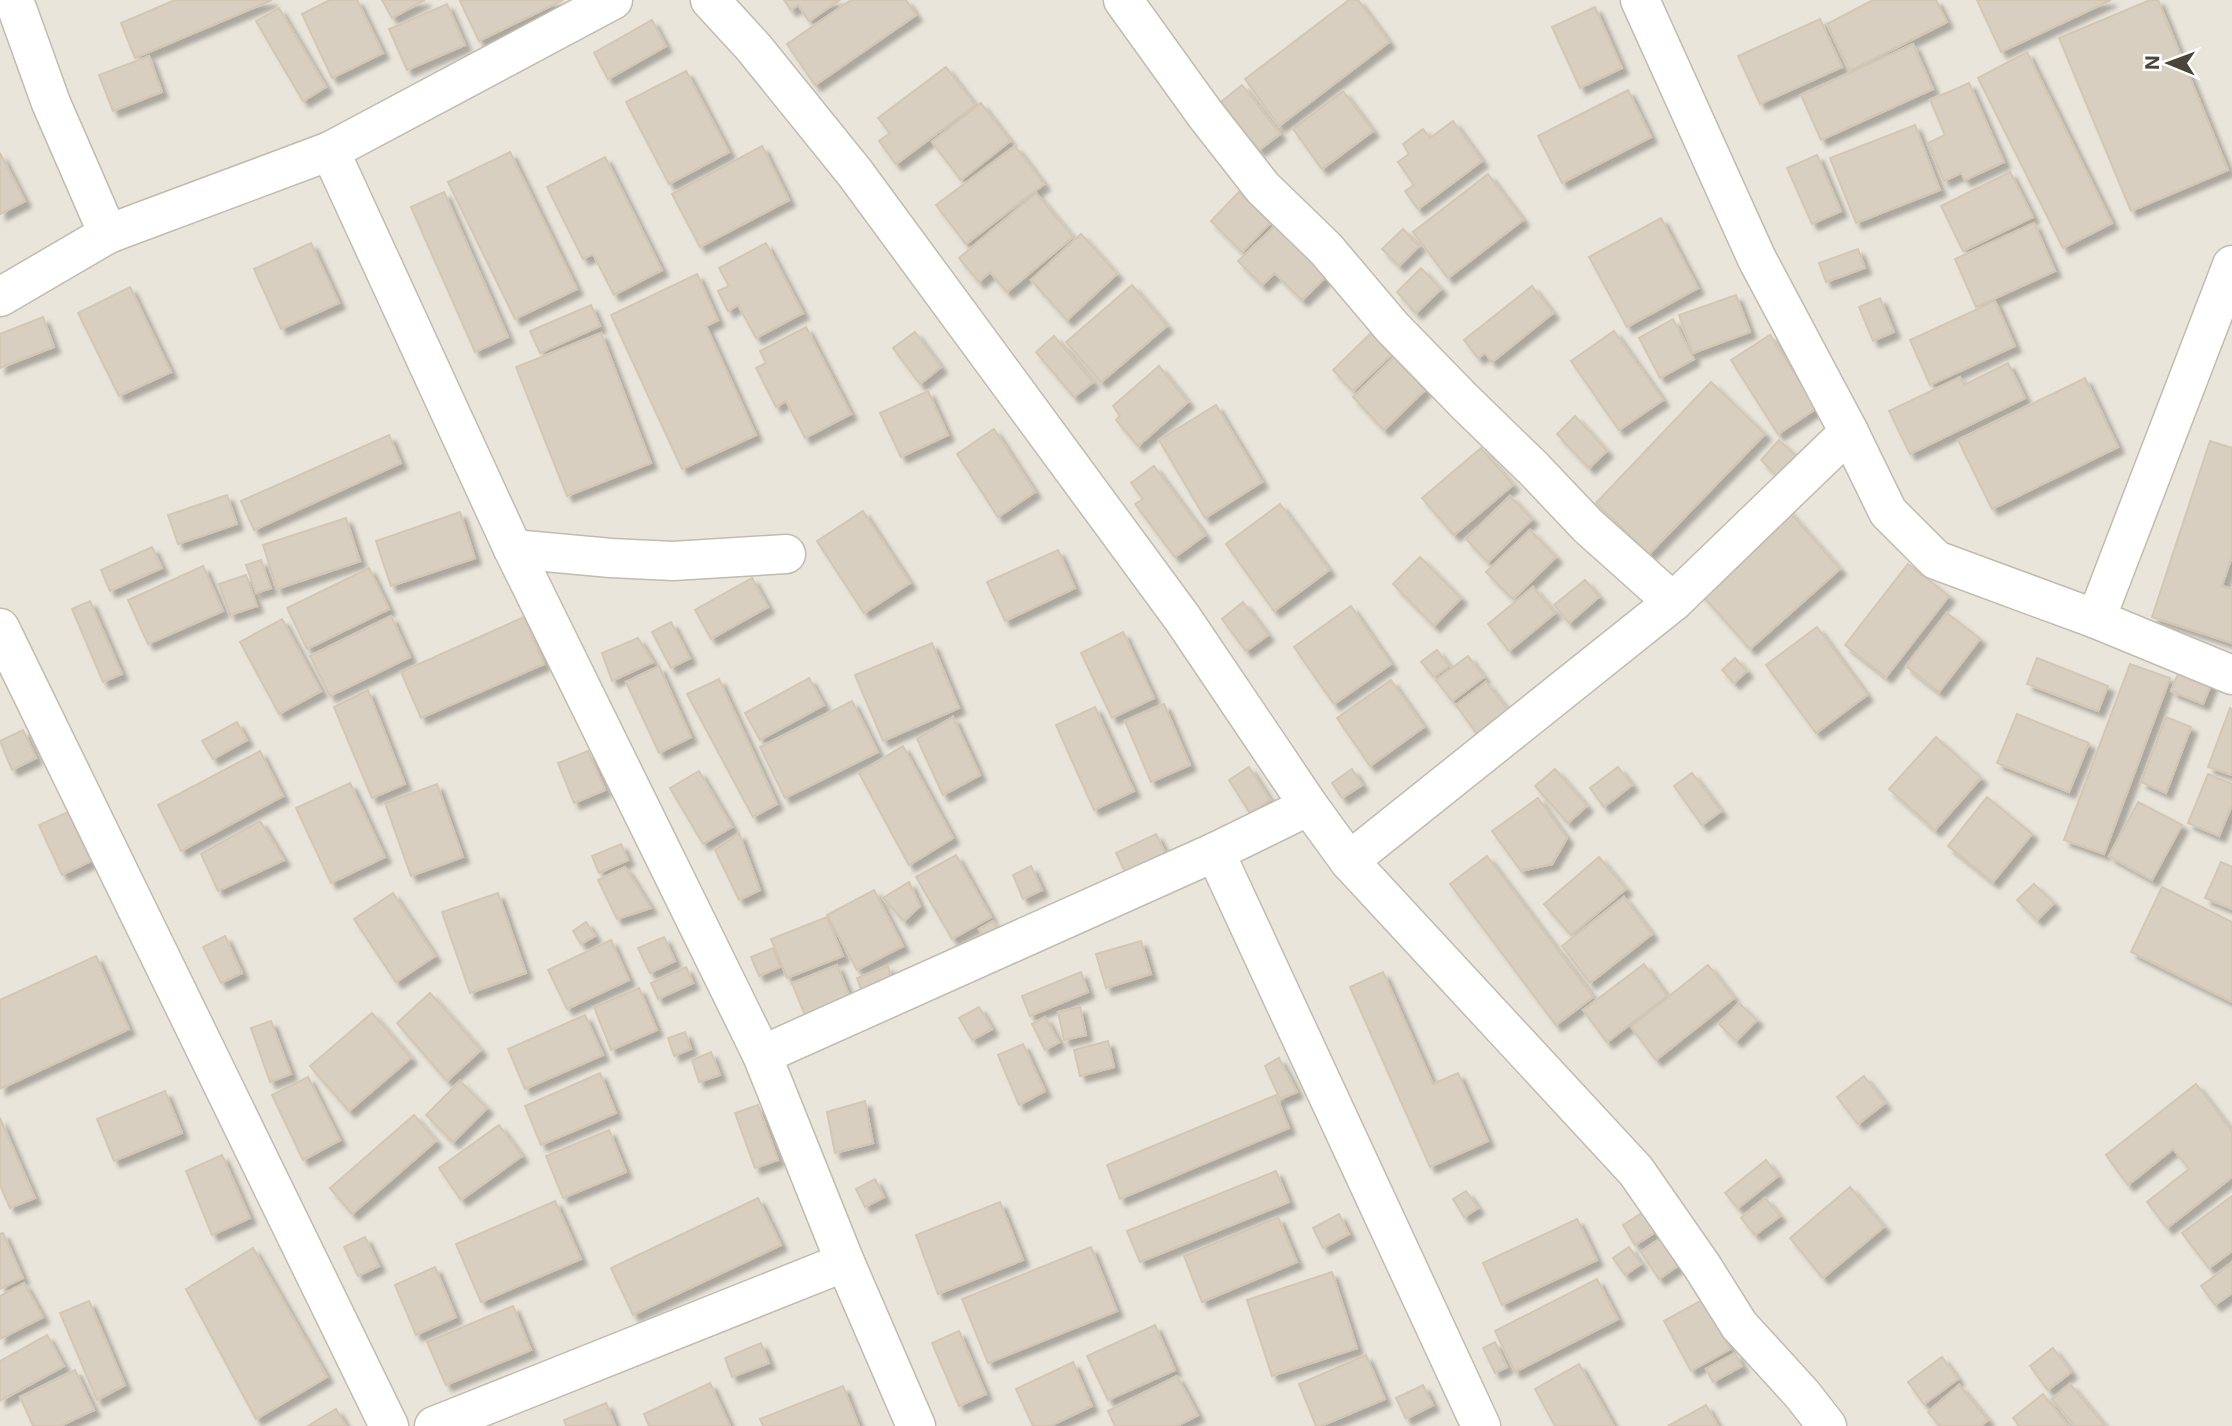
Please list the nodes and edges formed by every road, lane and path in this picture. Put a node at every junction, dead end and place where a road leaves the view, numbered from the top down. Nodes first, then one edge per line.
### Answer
1 (14, 0) edge
2 (613, 0) edge
3 (710, 0) edge
4 (1123, 0) edge
5 (1640, 0) edge
6 (330, 151) junction
7 (108, 234) junction
8 (2232, 264) edge
9 (0, 297) edge
10 (1849, 432) junction
11 (513, 549) junction
12 (786, 554) dead end
13 (1673, 602) junction
14 (2096, 620) junction
15 (0, 628) edge
16 (2232, 675) edge
17 (1309, 806) junction
18 (1215, 852) junction
19 (1349, 861) junction
20 (762, 1055) junction
21 (845, 1262) junction
22 (388, 1426) edge
23 (434, 1426) edge
24 (916, 1426) edge
25 (1480, 1426) edge
26 (1827, 1426) edge

1 - 7 street
2 - 6 street
3 - 17 street
4 - 13 street
5 - 10 street
6 - 7 street
6 - 11 street
7 - 9 street
8 - 14 street
10 - 13 street
10 - 14 street
11 - 12 street
11 - 20 street
13 - 19 street
14 - 16 street
15 - 22 street
17 - 18 street
17 - 19 street
18 - 20 street
18 - 25 street
19 - 26 street
20 - 21 street
21 - 23 street
21 - 24 street

